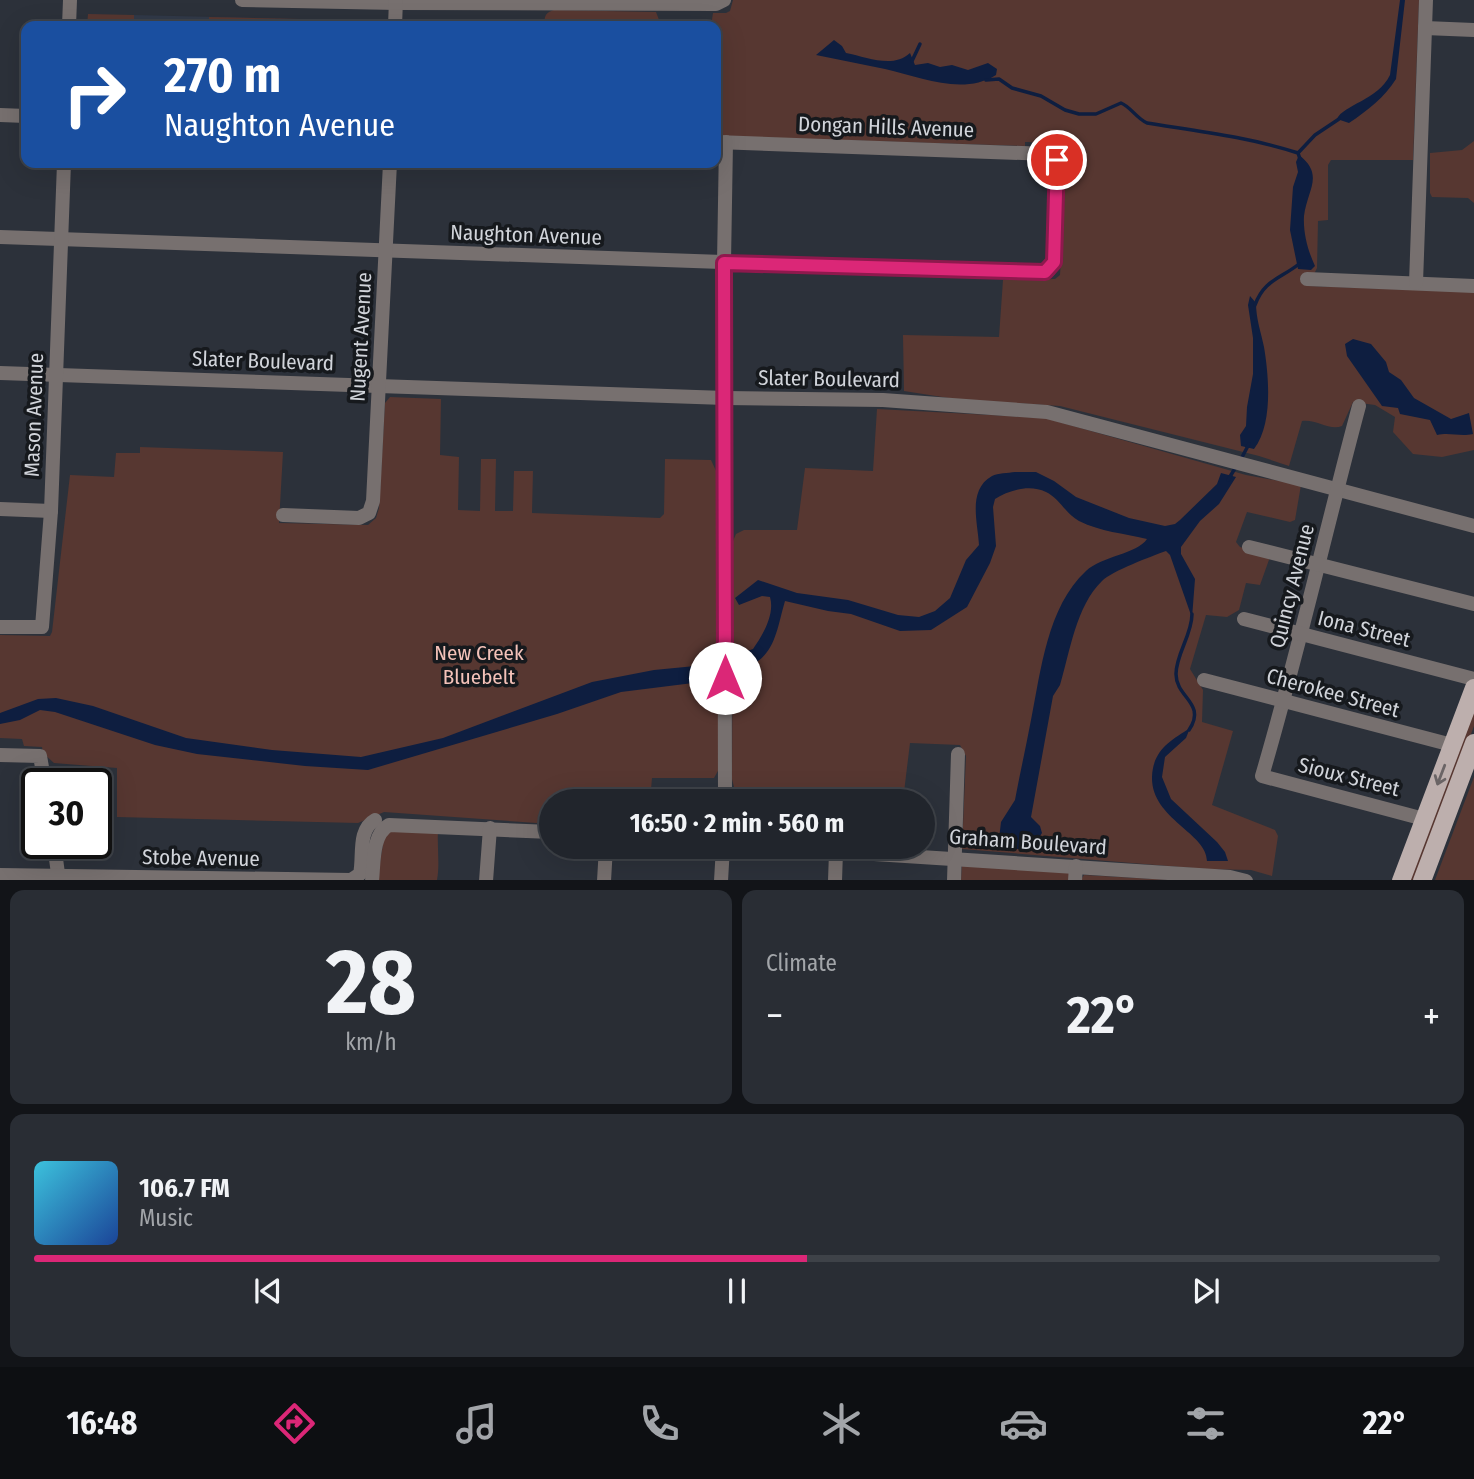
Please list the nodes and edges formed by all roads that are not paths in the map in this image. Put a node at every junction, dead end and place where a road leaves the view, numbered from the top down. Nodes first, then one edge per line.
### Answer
1 (70, 0) edge
2 (242, 0) edge
3 (723, 0) edge
4 (1426, 0) edge
5 (396, 2) edge
6 (69, 21) edge
7 (395, 21) edge
8 (1425, 29) junction
9 (1474, 30) edge
10 (0, 115) edge
11 (21, 116) edge
12 (721, 142) edge
13 (64, 168) edge
14 (390, 168) edge
15 (0, 237) edge
16 (61, 239) junction
17 (387, 251) junction
18 (724, 263) junction
19 (1049, 270) joint
20 (1307, 279) dead end
21 (1416, 283) junction
22 (1474, 286) edge
23 (0, 373) edge
24 (57, 375) junction
25 (380, 386) junction
26 (725, 398) junction
27 (1359, 406) dead end
28 (1337, 488) junction
29 (0, 509) edge
30 (51, 511) junction
31 (283, 514) dead end
32 (1474, 526) edge
33 (1249, 547) dead end
34 (1320, 566) junction
35 (1474, 604) edge
36 (1244, 620) dead end
37 (0, 627) edge
38 (1301, 635) junction
39 (1474, 679) edge
40 (1204, 680) dead end
41 (1474, 688) edge
42 (1284, 702) junction
43 (1474, 743) edge
44 (1452, 745) junction
45 (958, 754) dead end
46 (0, 755) edge
47 (42, 768) edge
48 (1262, 776) joint
49 (724, 789) edge
50 (1424, 819) junction
51 (490, 828) junction
52 (539, 831) edge
53 (935, 857) edge
54 (956, 858) junction
55 (56, 859) edge
56 (605, 859) edge
57 (722, 859) edge
58 (836, 859) edge
59 (1075, 873) edge
60 (0, 875) edge
61 (1195, 878) edge
62 (59, 879) edge
63 (365, 879) edge
64 (486, 880) edge
65 (604, 880) edge
66 (721, 880) edge
67 (835, 880) edge
68 (954, 880) edge
69 (1246, 880) edge
70 (1401, 880) edge
71 (1422, 880) edge

1 - 6 street
2 - 5 street
3 - 5 street
4 - 8 street
5 - 7 street
8 - 9 street
8 - 21 street
10 - 11 street
12 - 18 street
12 - 19 street, Dongan Hills Avenue
13 - 16 street, Mason Avenue
14 - 17 street, Nugent Avenue
15 - 16 street, Naughton Avenue
16 - 17 street, Naughton Avenue
16 - 24 street, Mason Avenue
17 - 18 street, Naughton Avenue
17 - 25 street, Nugent Avenue
18 - 19 street, Naughton Avenue
18 - 26 street
20 - 21 street
21 - 22 street
23 - 24 street, Slater Boulevard
24 - 25 street, Slater Boulevard
24 - 30 street, Mason Avenue
25 - 26 street, Slater Boulevard
25 - 31 street, Nugent Avenue
26 - 28 street, Slater Boulevard
26 - 49 street
27 - 28 street, Quincy Avenue
28 - 32 street, Slater Boulevard
28 - 34 street, Quincy Avenue
29 - 30 street
30 - 37 street, Mason Avenue
33 - 34 street
34 - 35 street
34 - 38 street, Quincy Avenue
36 - 38 street, Iona Street
38 - 39 street, Iona Street
38 - 42 street, Quincy Avenue
40 - 42 street, Cherokee Street
41 - 44 main road
42 - 44 street, Cherokee Street
42 - 48 street, Quincy Avenue
43 - 71 main road
44 -> 50 main road
45 - 54 street
46 - 47 street
48 - 50 street, Sioux Street
50 - 70 main road
51 - 52 street
51 - 63 street
51 - 64 street
53 - 54 street, Graham Boulevard
54 - 59 street, Graham Boulevard
54 - 68 street
55 - 62 street
56 - 65 street
57 - 66 street
58 - 67 street
59 - 61 street, Graham Boulevard
60 - 62 street, Stobe Avenue
61 - 69 street, Graham Boulevard
62 - 63 street, Stobe Avenue

